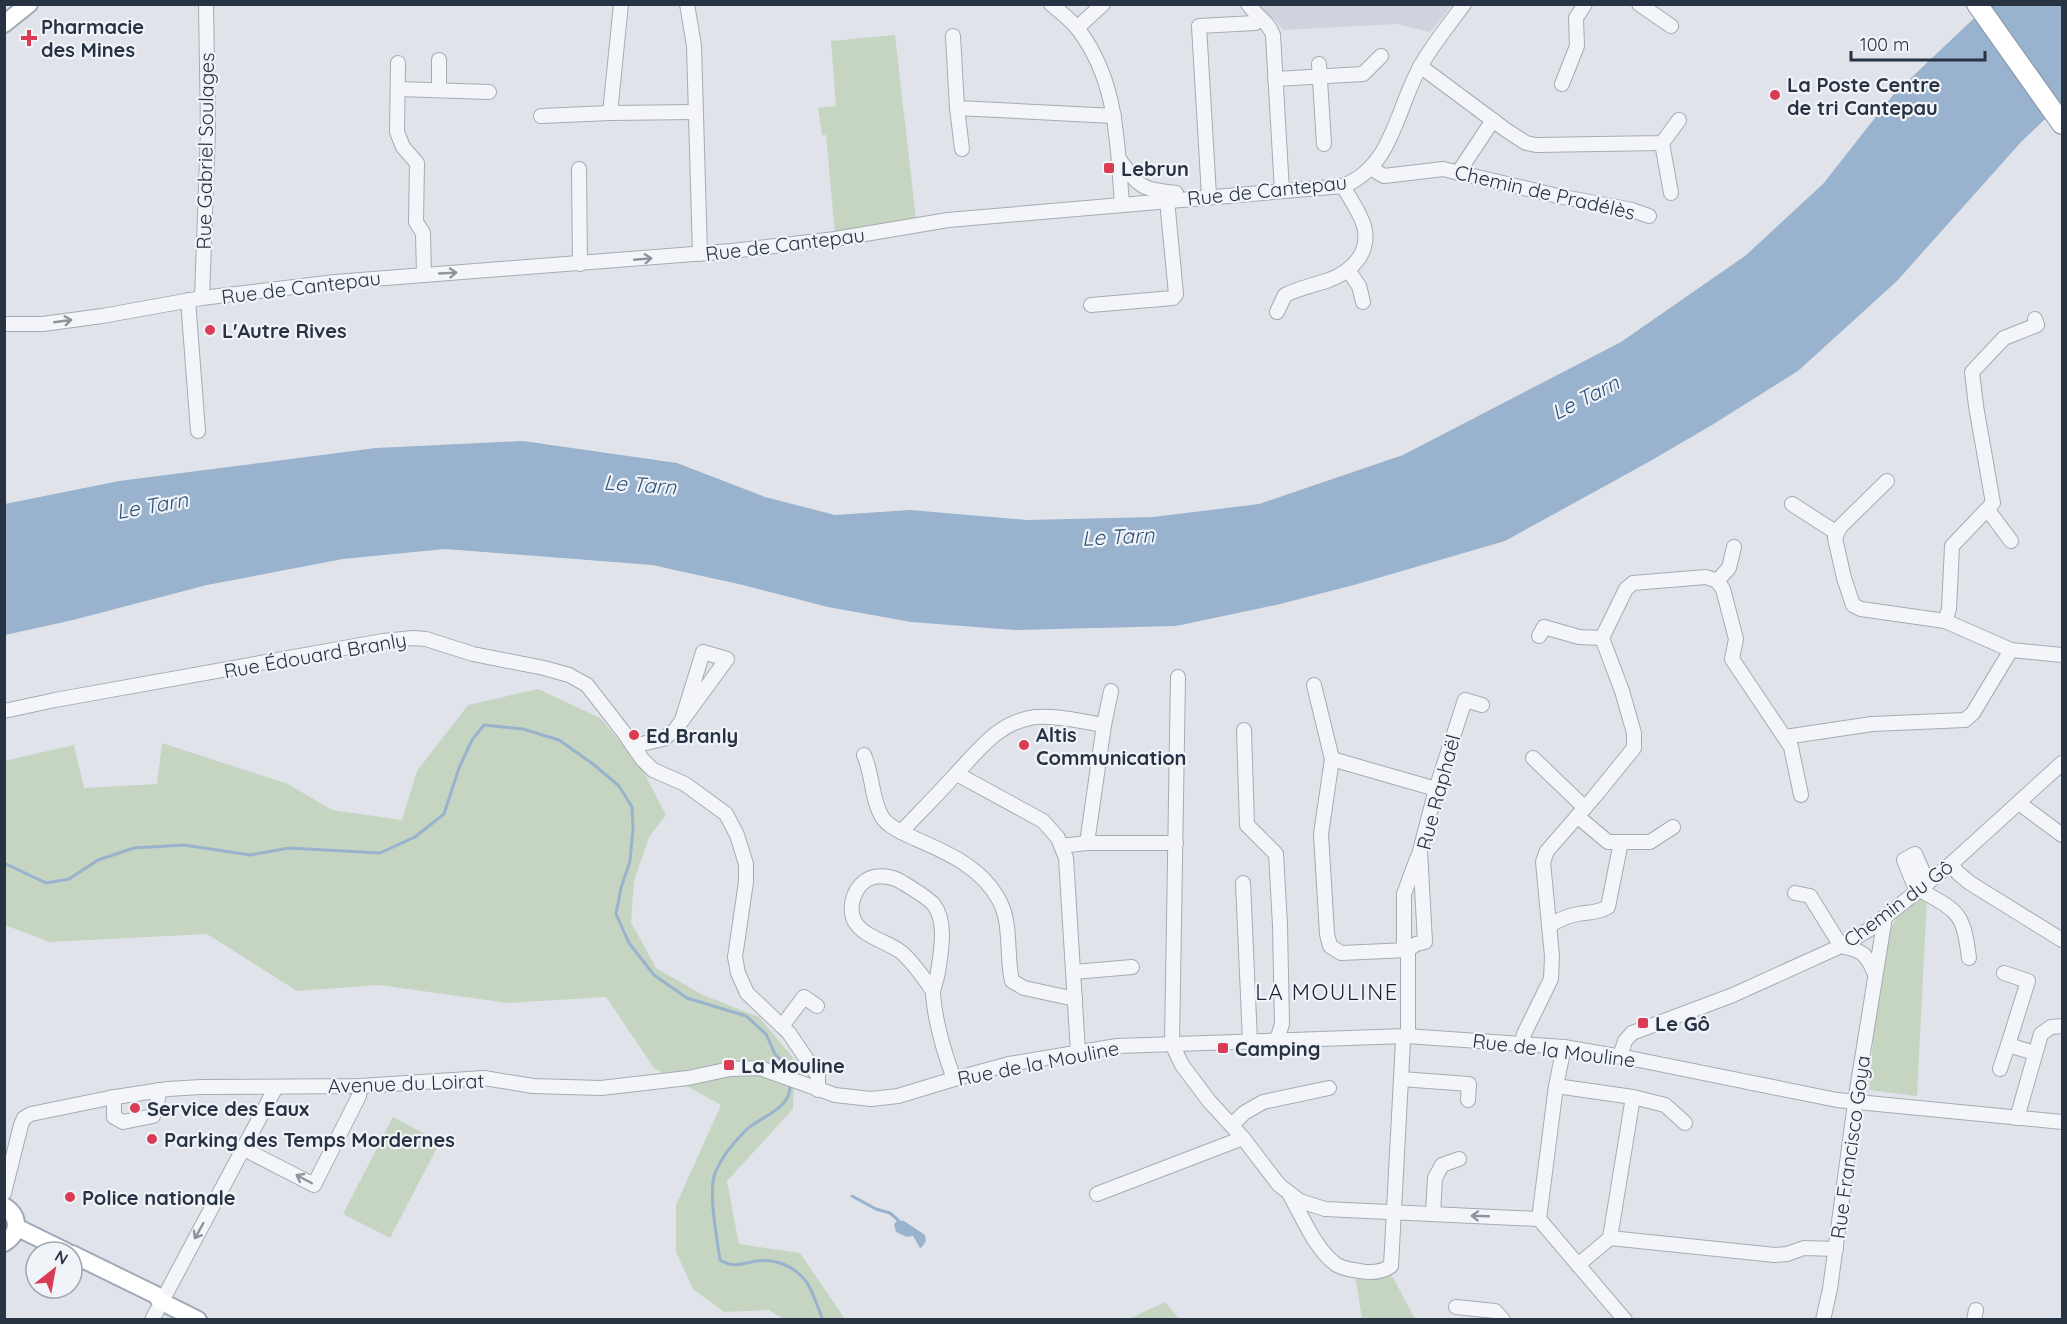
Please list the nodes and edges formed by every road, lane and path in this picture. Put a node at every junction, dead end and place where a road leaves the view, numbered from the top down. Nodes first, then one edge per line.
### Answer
1 (29, 4) edge
2 (206, 4) edge
3 (621, 4) edge
4 (687, 4) edge
5 (1103, 4) edge
6 (1248, 4) edge
7 (1464, 4) edge
8 (1585, 4) edge
9 (1639, 4) edge
10 (1977, 4) edge
11 (1992, 4) edge
12 (1051, 5) edge
13 (1262, 19) junction
14 (4, 24) edge
15 (1671, 26) dead end
16 (1077, 28) junction
17 (953, 36) dead end
18 (1381, 56) dead end
19 (439, 60) dead end
20 (398, 63) dead end
21 (1420, 66) junction
22 (1319, 70) junction
23 (1275, 79) junction
24 (1562, 84) dead end
25 (398, 89) junction
26 (439, 90) junction
27 (489, 92) dead end
28 (2062, 102) edge
29 (957, 108) junction
30 (695, 112) junction
31 (610, 113) junction
32 (541, 116) dead end
33 (1114, 116) junction
34 (1493, 120) junction
35 (1679, 120) dead end
36 (2062, 124) edge
37 (1662, 143) junction
38 (1324, 144) dead end
39 (962, 149) dead end
40 (1118, 157) junction
41 (579, 169) dead end
42 (1372, 169) junction
43 (1458, 173) junction
44 (1343, 186) junction
45 (1282, 191) junction
46 (1671, 193) dead end
47 (1209, 196) junction
48 (1167, 200) junction
49 (1122, 204) junction
50 (1649, 216) dead end
51 (700, 254) junction
52 (580, 264) junction
53 (1348, 270) junction
54 (424, 274) junction
55 (195, 299) junction
56 (1363, 302) dead end
57 (1091, 305) dead end
58 (1277, 312) dead end
59 (2035, 319) dead end
60 (4, 324) edge
61 (198, 431) dead end
62 (1887, 482) dead end
63 (1792, 504) dead end
64 (1988, 510) junction
65 (1838, 533) junction
66 (2012, 541) dead end
67 (1734, 547) dead end
68 (1718, 581) junction
69 (1945, 621) junction
70 (1539, 636) dead end
71 (1602, 638) junction
72 (2011, 650) junction
73 (2062, 655) edge
74 (1178, 677) dead end
75 (1314, 686) dead end
76 (1111, 691) dead end
77 (1482, 705) dead end
78 (4, 711) edge
79 (682, 720) junction
80 (1104, 725) junction
81 (1244, 730) dead end
82 (1785, 737) junction
83 (633, 746) junction
84 (864, 755) dead end
85 (1332, 759) junction
86 (1533, 759) dead end
87 (2062, 764) edge
88 (957, 774) junction
89 (1436, 789) junction
90 (1801, 795) dead end
91 (2019, 803) junction
92 (1581, 812) junction
93 (1673, 827) dead end
94 (901, 831) junction
95 (2062, 835) edge
96 (1621, 842) junction
97 (1087, 843) junction
98 (1176, 843) junction
99 (1061, 846) junction
100 (1419, 851) junction
101 (1951, 864) junction
102 (1243, 883) dead end
103 (1922, 888) junction
104 (1795, 893) dead end
105 (1885, 917) junction
106 (1549, 926) junction
107 (1870, 929) junction
108 (2062, 940) edge
109 (1841, 946) junction
110 (1406, 950) junction
111 (1868, 957) junction
112 (1969, 958) dead end
113 (1132, 967) dead end
114 (1074, 972) junction
115 (2004, 973) dead end
116 (1875, 974) junction
117 (933, 991) junction
118 (1075, 999) junction
119 (817, 1006) dead end
120 (782, 1026) junction
121 (2062, 1026) edge
122 (1406, 1036) junction
123 (1277, 1040) junction
124 (1250, 1041) junction
125 (1172, 1044) junction
126 (1522, 1044) junction
127 (2008, 1045) junction
128 (1564, 1047) junction
129 (1078, 1052) junction
130 (2035, 1053) junction
131 (1620, 1056) junction
132 (760, 1068) joint
133 (2000, 1069) dead end
134 (954, 1078) junction
135 (1401, 1078) junction
136 (360, 1086) junction
137 (1556, 1086) junction
138 (276, 1088) junction
139 (1329, 1088) dead end
140 (158, 1090) junction
141 (818, 1090) junction
142 (114, 1097) junction
143 (1633, 1098) junction
144 (1468, 1100) dead end
145 (1856, 1102) junction
146 (2017, 1118) junction
147 (2062, 1122) edge
148 (1685, 1123) dead end
149 (1232, 1125) junction
150 (1243, 1138) junction
151 (244, 1149) junction
152 (1459, 1159) dead end
153 (1288, 1192) junction
154 (4, 1193) edge
155 (1097, 1194) dead end
156 (4, 1206) edge
157 (1395, 1213) junction
158 (1433, 1214) junction
159 (1539, 1219) junction
160 (11, 1236) edge
161 (1610, 1238) junction
162 (1836, 1248) junction
163 (84, 1260) edge
164 (1578, 1265) junction
165 (84, 1272) edge
166 (160, 1301) junction
167 (1456, 1307) dead end
168 (152, 1320) edge
169 (198, 1320) edge
170 (1503, 1320) edge
171 (1625, 1320) edge
172 (1823, 1320) edge

1 - 14 main road
2 - 55 street, Rue Gabriel Soulages
3 - 31 street
4 - 30 street
5 - 16 street
6 - 13 street
7 - 21 street, Rue de Cantepau
8 - 24 street
9 - 15 street
10 - 36 highway
11 - 28 highway
12 - 16 street
13 - 23 street
13 - 47 street
16 - 33 street
17 - 29 street
18 - 22 street
19 - 26 street
20 - 25 street
21 - 34 street
21 - 42 street, Rue de Cantepau
22 - 23 street
22 - 38 street
23 - 45 street
25 - 26 street
25 - 54 street
26 - 27 street
29 - 33 street
29 - 39 street
30 - 31 street
30 - 51 street
31 - 32 street
33 - 40 street
34 - 37 street
34 - 43 street
35 - 37 street
37 - 46 street
40 - 47 street
40 - 49 street
41 - 52 street
42 - 43 street, Chemin de Pradélès
42 - 44 street, Rue de Cantepau
43 - 50 street, Chemin de Pradélès
44 - 45 street, Rue de Cantepau
44 - 53 street
45 - 47 street, Rue de Cantepau
47 - 48 street, Rue de Cantepau
48 - 49 street, Rue de Cantepau
48 - 57 street
49 - 51 street, Rue de Cantepau
52 -> 51 street, Rue de Cantepau
54 -> 52 street, Rue de Cantepau
53 - 56 street
53 - 58 street
54 - 55 street, Rue de Cantepau
60 -> 55 street, Rue de Cantepau
55 - 61 street, Rue Gabriel Soulages
59 - 64 street
62 - 65 street
63 - 65 street
64 - 66 street
64 - 69 street
65 - 69 street
67 - 68 street
68 - 71 street
68 - 82 street
69 - 72 street
70 - 71 street
71 - 92 street
72 - 73 street
72 - 82 street
74 - 98 street
75 - 85 street
76 - 80 street
77 - 89 street, Rue Raphaël
78 - 83 street, Rue Édouard Branly
79 - 79 street
79 - 83 street
80 - 88 street
80 - 97 street
81 - 123 street
82 - 90 street
83 - 120 street, Rue Édouard Branly
84 - 94 street
85 - 89 street
85 - 110 street
86 - 92 street
87 - 91 street, Chemin du Gô
88 - 94 street
88 - 99 street
89 - 100 street, Rue Raphaël
91 - 95 street
91 - 101 street, Chemin du Gô
92 - 96 street
92 - 106 street
93 - 96 street
94 - 118 street
96 - 106 street
97 - 98 street
97 - 99 street
98 - 125 street
99 - 114 street
100 - 110 street
100 - 110 street, Rue Raphaël
101 - 103 street, Chemin du Gô
101 - 108 street
102 - 124 street
103 - 105 street, Chemin du Gô
103 - 112 street
104 - 109 street
105 - 107 street, Chemin du Gô
105 - 116 street, Rue Francisco Goya
106 - 126 street
107 - 109 street, Chemin du Gô
107 - 111 street
109 - 111 street
109 - 131 street, Chemin du Gô
110 - 122 street
111 - 116 street
113 - 114 street
114 - 118 street
115 - 127 street
116 - 145 street, Rue Francisco Goya
117 - 117 street
117 - 134 street
118 - 129 street
119 - 120 street
120 - 141 street, Rue Édouard Branly
121 - 130 street
122 - 123 street, Rue de la Mouline
122 - 126 street, Rue de la Mouline
122 - 135 street
123 - 124 street, Rue de la Mouline
124 - 125 street, Rue de la Mouline
125 - 129 street, Rue de la Mouline
125 - 149 street
126 - 128 street, Rue de la Mouline
127 - 130 street
127 - 133 street
128 - 131 street, Rue de la Mouline
128 - 137 street
129 - 134 street, Rue de la Mouline
130 - 146 street
131 - 145 street, Rue de la Mouline
132 - 136 street, Avenue du Loirat
132 - 141 street, Rue de la Mouline
134 - 141 street, Rue de la Mouline
135 - 144 street
135 - 157 street
136 - 138 street, Avenue du Loirat
136 -> 151 street
137 - 143 street
137 - 159 street
138 - 140 street, Avenue du Loirat
138 - 151 street
139 - 149 street
140 - 142 street, Avenue du Loirat
140 - 142 street
142 - 154 street, Avenue du Loirat
143 - 148 street
143 - 161 street
145 - 146 street, Rue de la Mouline
145 - 162 street, Rue Francisco Goya
146 - 147 street, Rue de la Mouline
149 - 150 street
150 - 153 street
150 - 155 street
151 -> 166 street
152 - 158 street
153 - 157 street
153 - 157 street
156 - 160 main road
157 - 158 street
159 -> 158 street
159 - 164 street
161 - 162 street
161 - 164 street
162 - 172 street, Rue Francisco Goya
163 - 166 main road
164 - 171 street
165 - 166 main road
166 - 168 street
166 - 169 main road
167 - 170 street

